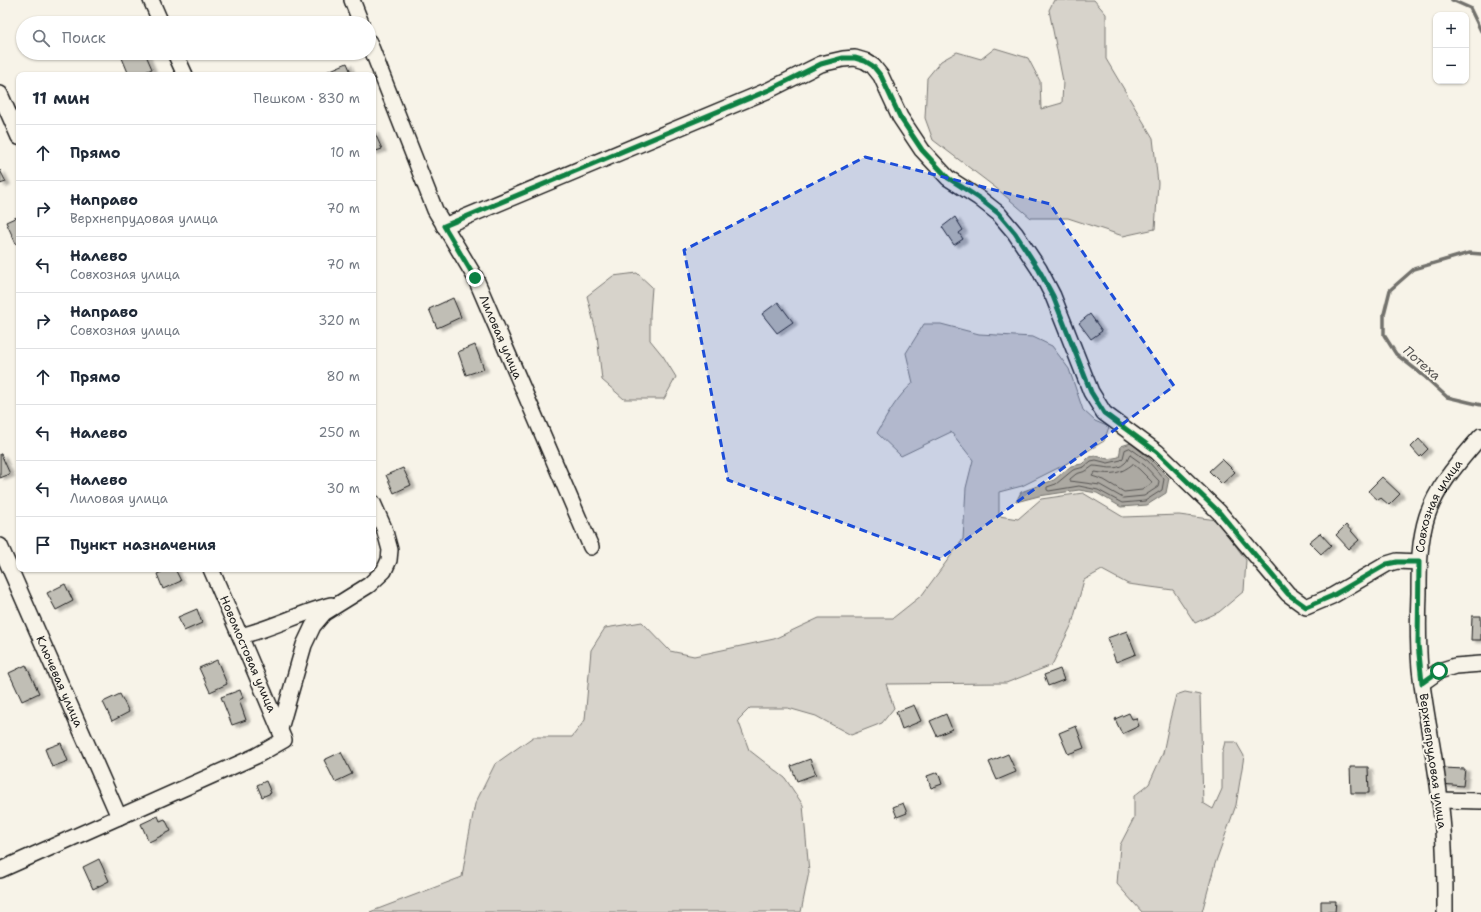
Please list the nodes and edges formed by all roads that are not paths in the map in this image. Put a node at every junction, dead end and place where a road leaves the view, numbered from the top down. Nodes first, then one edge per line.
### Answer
1 (151, 0) edge
2 (352, 0) edge
3 (159, 16) edge
4 (358, 16) edge
5 (178, 60) edge
6 (376, 60) edge
7 (184, 72) edge
8 (0, 94) edge
9 (16, 130) edge
10 (444, 226) junction
11 (1481, 436) edge
12 (376, 510) edge
13 (0, 546) edge
14 (591, 547) dead end
15 (1419, 562) junction
16 (211, 572) edge
17 (337, 603) junction
18 (240, 636) junction
19 (1481, 664) edge
20 (1422, 683) junction
21 (282, 735) junction
22 (1440, 800) junction
23 (1481, 801) edge
24 (119, 817) junction
25 (0, 870) edge
26 (1445, 912) edge

1 - 3 street
2 - 4 street
5 - 7 street
6 - 10 street, Лиловая улица
8 - 9 street
10 - 14 street, Лиловая улица
10 - 15 street, Совхозная улица
11 - 15 street, Совхозная улица
12 - 17 street
13 - 24 street, Ключевая улица
15 - 20 street, Верхнепрудовая улица
16 - 18 street, Новомостовая улица
17 - 18 street
17 - 21 street
18 - 21 street, Новомостовая улица
19 - 20 street
20 - 22 street, Верхнепрудовая улица
21 - 24 street
22 - 23 street
22 - 26 street, Верхнепрудовая улица
24 - 25 street

